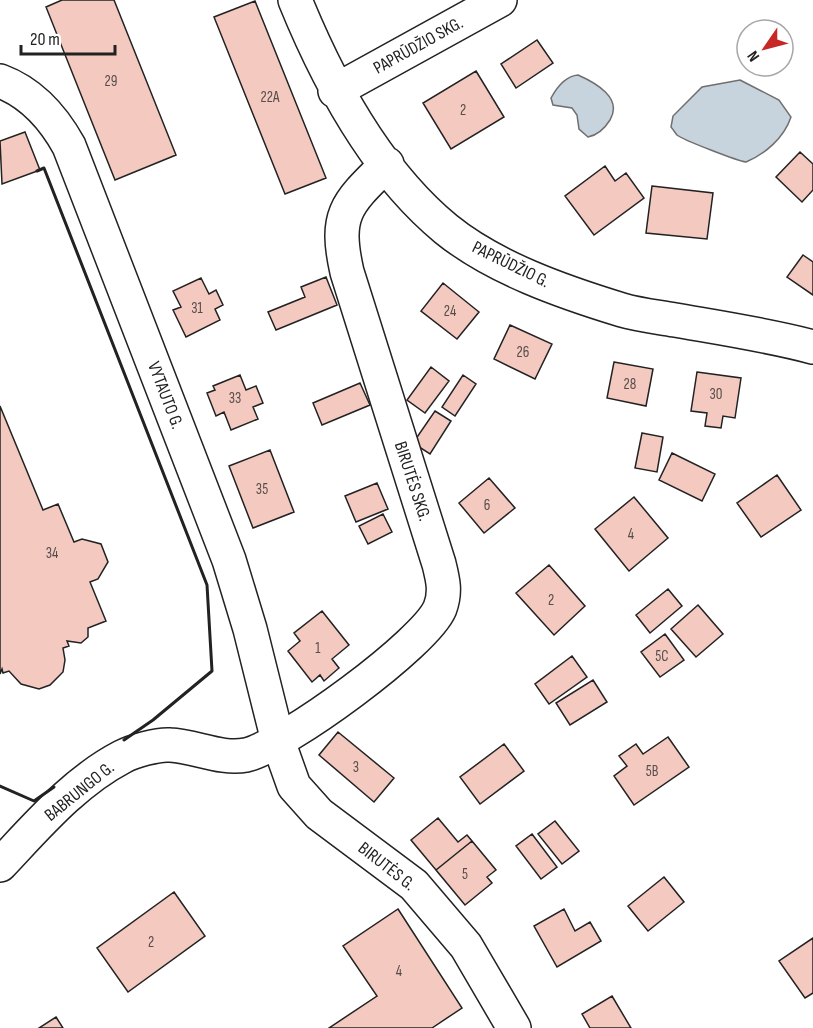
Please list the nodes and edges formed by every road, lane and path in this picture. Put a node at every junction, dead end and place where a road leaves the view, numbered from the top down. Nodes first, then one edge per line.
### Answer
1 (295, 0) edge
2 (500, 0) edge
3 (0, 81) edge
4 (335, 91) junction
5 (387, 164) junction
6 (813, 347) edge
7 (278, 741) junction
8 (0, 865) edge
9 (514, 1028) edge

1 - 4 street, PAPRŪDŽIO G.
2 - 4 street, PAPRŪDŽIO SKG.
3 - 7 street, VYTAUTO G.
4 - 5 street, PAPRŪDŽIO G.
5 - 6 street, PAPRŪDŽIO G.
5 - 7 street, BIRUTĖS SKG.
7 - 8 street, BABRUNGO G.
7 - 9 street, BIRUTĖS G.

